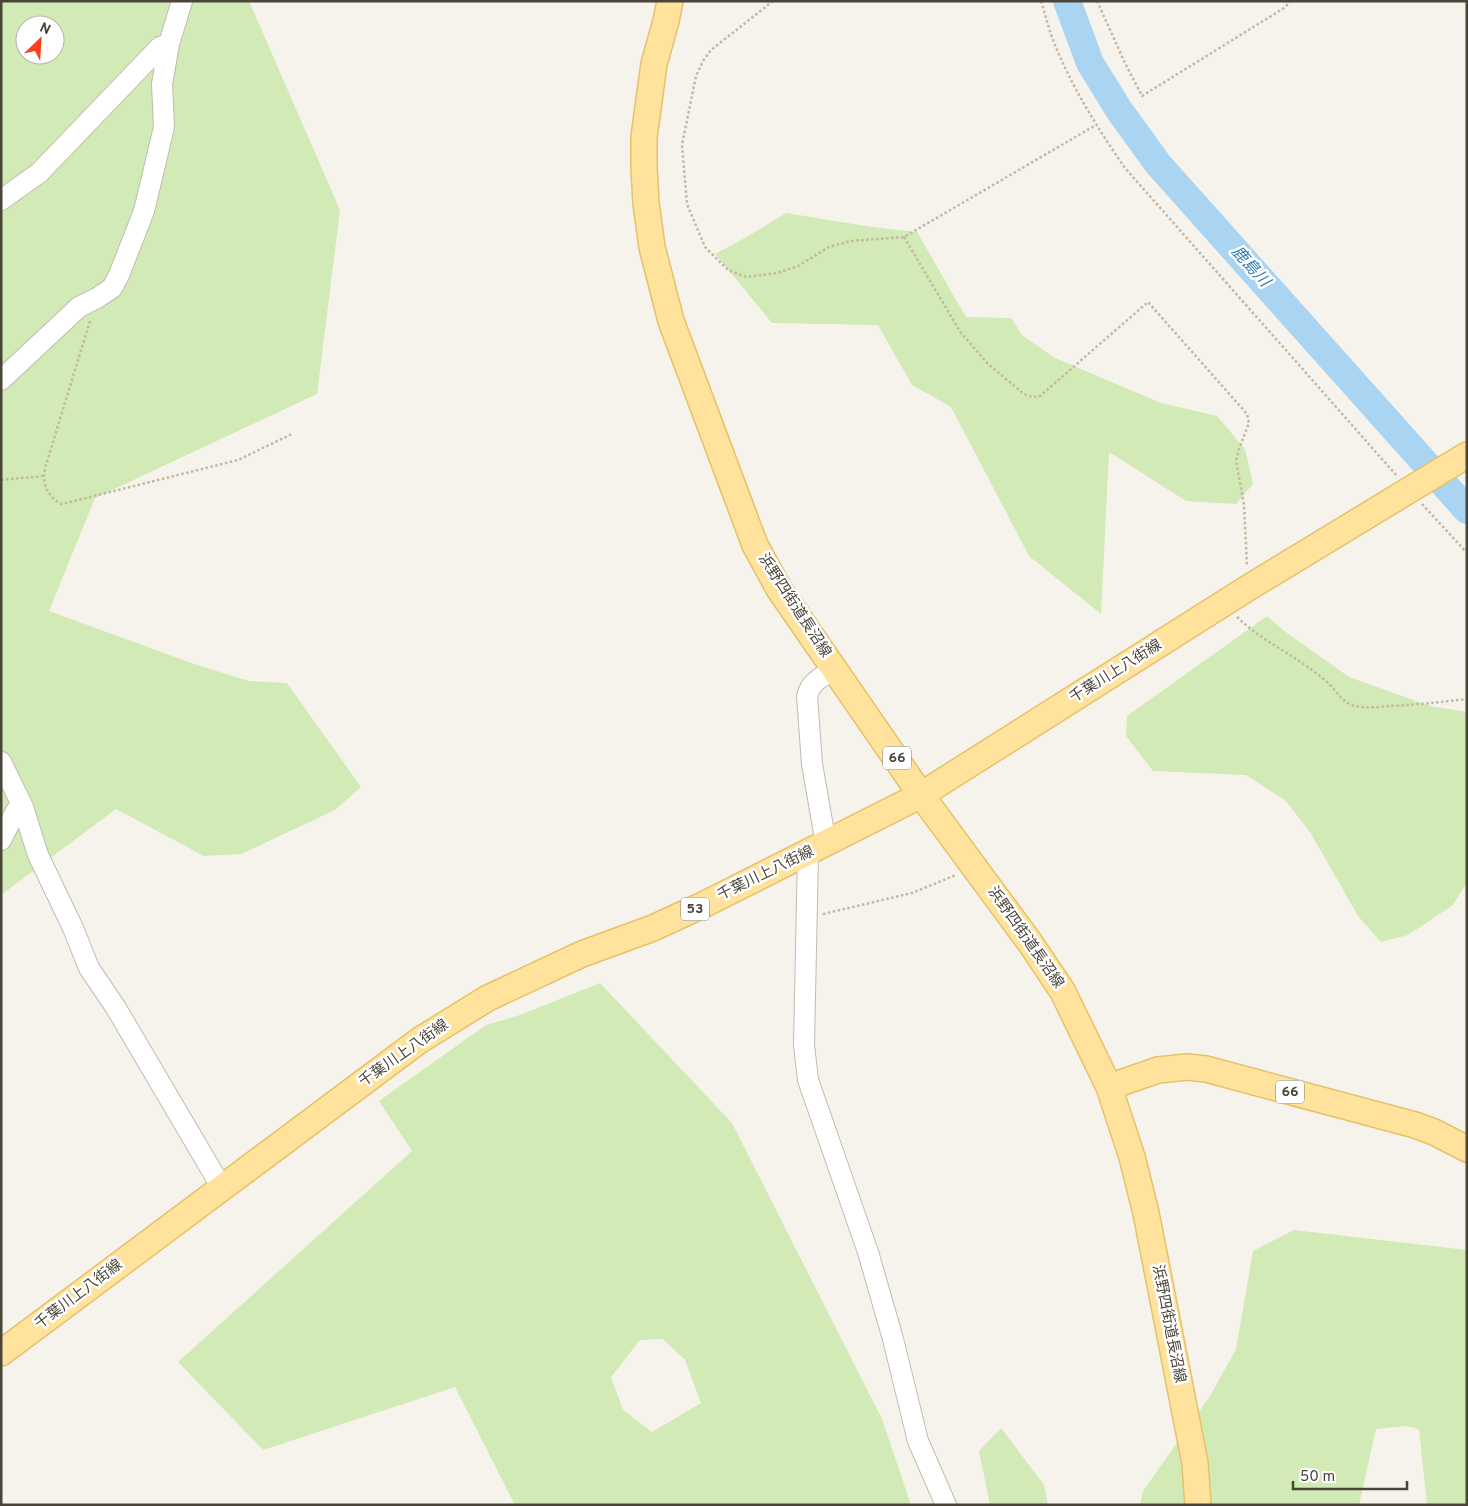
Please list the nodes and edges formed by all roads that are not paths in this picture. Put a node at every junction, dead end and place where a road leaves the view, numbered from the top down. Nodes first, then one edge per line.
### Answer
1 (182, 1) edge
2 (670, 1) edge
3 (169, 44) junction
4 (1, 200) edge
5 (1, 380) edge
6 (1464, 457) edge
7 (835, 669) junction
8 (1, 762) edge
9 (922, 794) junction
10 (23, 807) junction
11 (1, 840) edge
12 (817, 849) junction
13 (1109, 1087) junction
14 (1467, 1149) edge
15 (222, 1188) junction
16 (1, 1353) edge
17 (946, 1505) edge
18 (1198, 1505) edge

1 - 3 street
2 - 7 main road, 浜野四街道長沼線 / 66
3 - 4 street
3 - 5 street
6 - 9 main road, 千葉川上八街線 / 53
7 - 9 main road, 浜野四街道長沼線 / 66
7 - 12 street
8 - 10 street
9 - 12 main road, 千葉川上八街線 / 53
9 - 13 main road, 浜野四街道長沼線 / 66
10 - 11 street
10 - 15 street
12 - 15 main road, 千葉川上八街線 / 53
12 - 17 street
13 - 14 main road, 66
13 - 18 main road, 浜野四街道長沼線 / 66
15 - 16 main road, 千葉川上八街線 / 53

